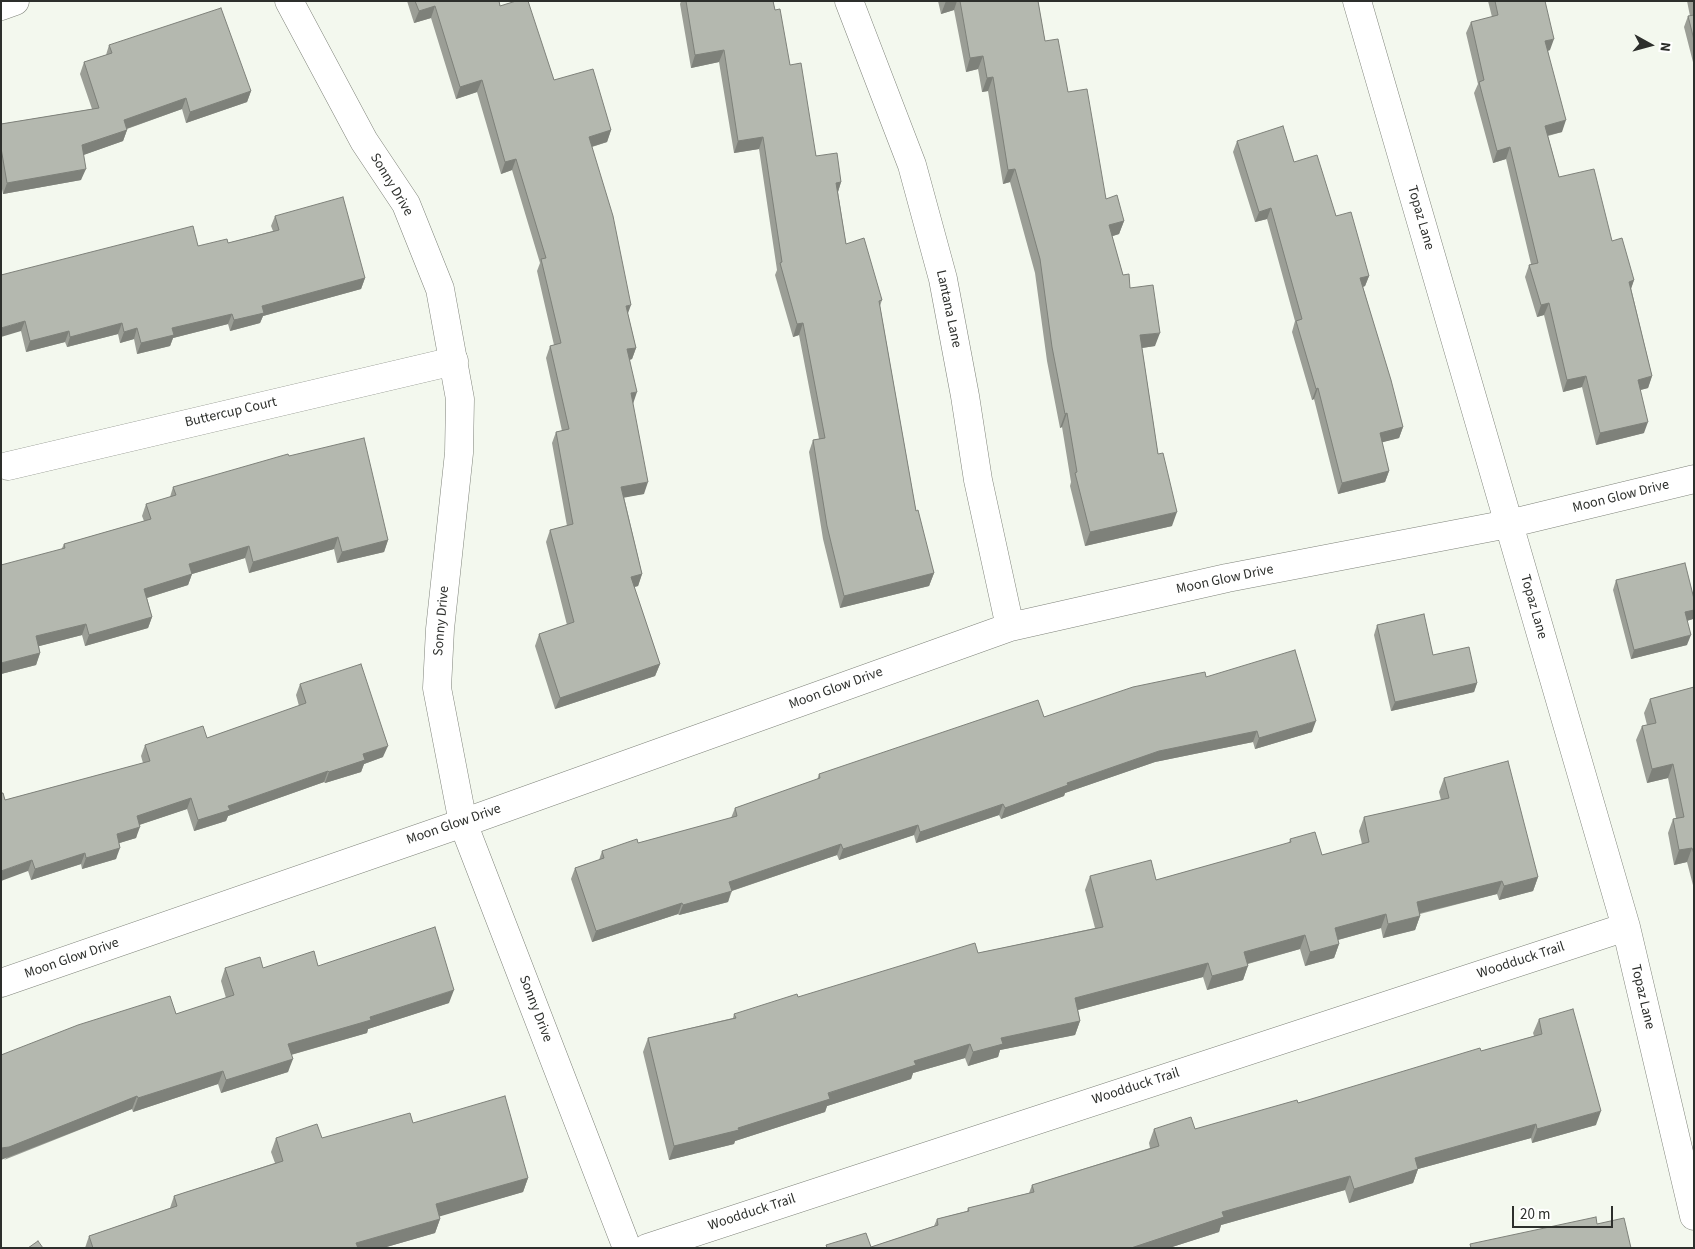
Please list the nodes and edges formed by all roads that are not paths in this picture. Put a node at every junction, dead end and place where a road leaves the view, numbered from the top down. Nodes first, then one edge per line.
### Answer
1 (15, 1) edge
2 (289, 1) edge
3 (849, 1) edge
4 (1357, 1) edge
5 (1, 6) edge
6 (454, 360) junction
7 (8, 466) dead end
8 (1694, 479) edge
9 (1508, 524) junction
10 (1010, 627) junction
11 (463, 822) junction
12 (1626, 926) junction
13 (1, 983) edge
14 (1694, 1216) edge
15 (627, 1248) edge
16 (647, 1248) edge

1 - 5 street
2 - 6 street, Sonny Drive
3 - 10 street, Lantana Lane
4 - 9 street, Topaz Lane
6 - 7 street, Buttercup Court
6 - 11 street, Sonny Drive
8 - 9 street, Moon Glow Drive
9 - 10 street, Moon Glow Drive
9 - 12 street, Topaz Lane
10 - 11 street, Moon Glow Drive
11 - 13 street, Moon Glow Drive
11 - 15 street, Sonny Drive
12 - 14 street, Topaz Lane
12 - 16 street, Woodduck Trail

